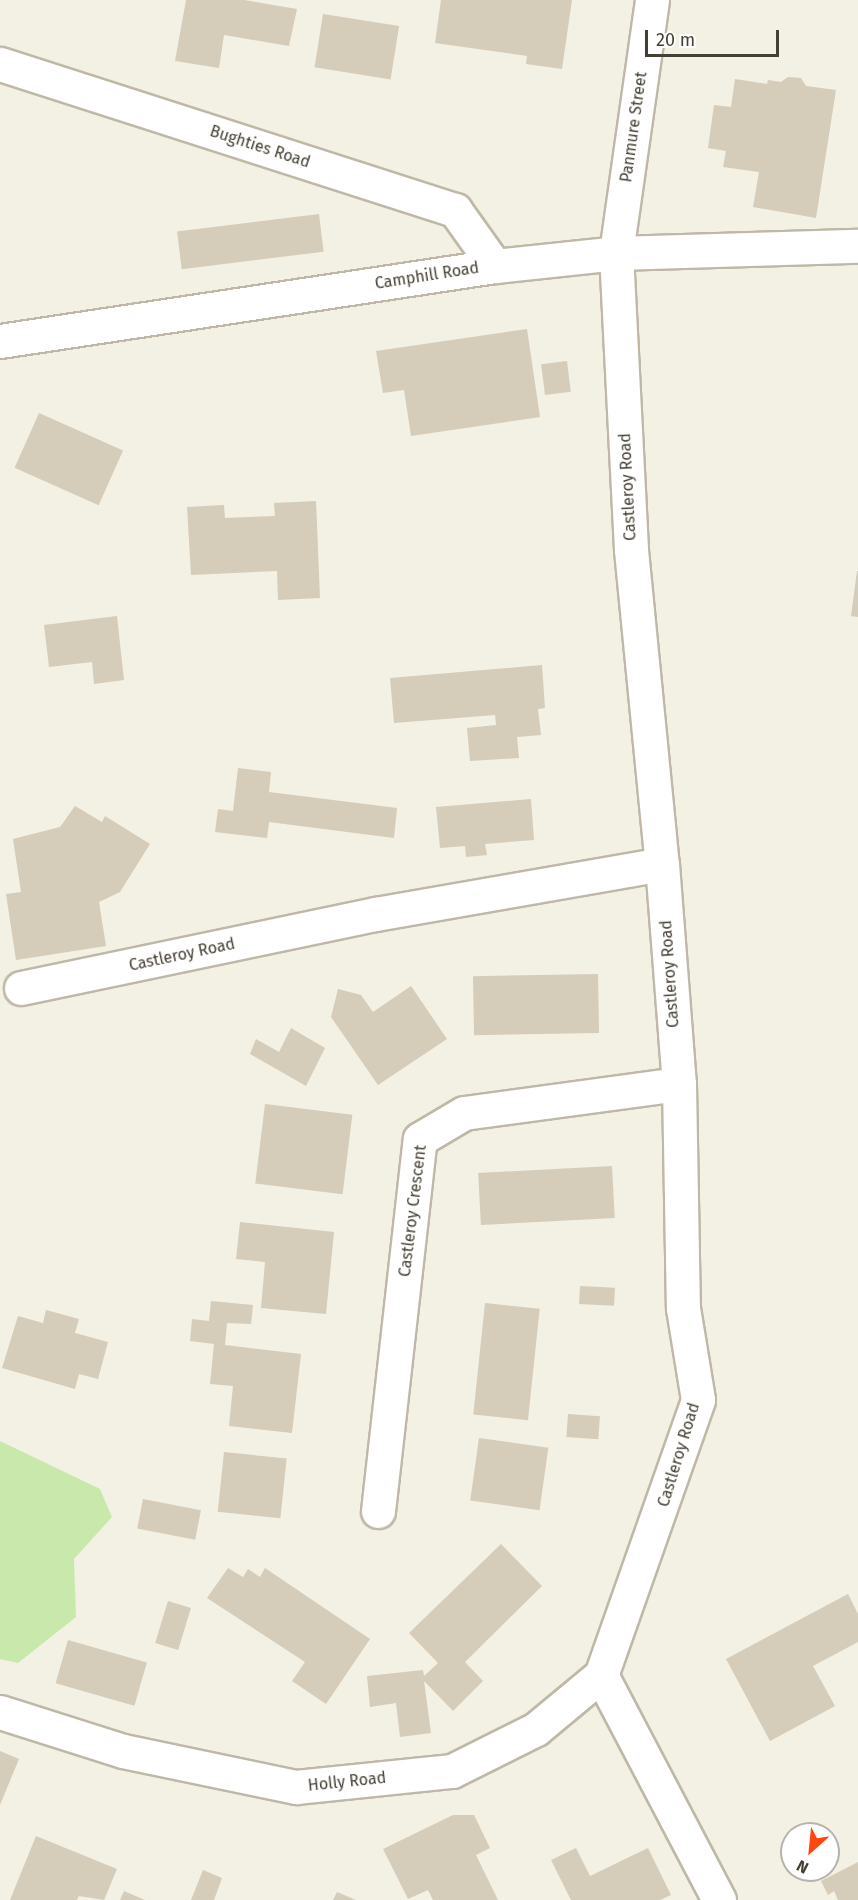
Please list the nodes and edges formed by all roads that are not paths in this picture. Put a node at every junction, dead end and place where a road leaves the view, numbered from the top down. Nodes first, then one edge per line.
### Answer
1 (652, 0) edge
2 (0, 64) edge
3 (858, 246) edge
4 (616, 253) junction
5 (495, 266) junction
6 (0, 341) edge
7 (662, 864) junction
8 (21, 988) dead end
9 (679, 1084) junction
10 (378, 1511) dead end
11 (601, 1675) junction
12 (0, 1712) edge
13 (719, 1900) edge

1 - 4 street, Panmure Street
2 - 5 street, Bughties Road
3 - 4 street, Camphill Road
4 - 5 street, Camphill Road
4 - 7 street, Castleroy Road
5 - 6 street, Camphill Road
7 - 8 street, Castleroy Road
7 - 9 street, Castleroy Road
9 - 10 street, Castleroy Crescent
9 - 11 street, Castleroy Road
11 - 12 street, Holly Road
11 - 13 street

